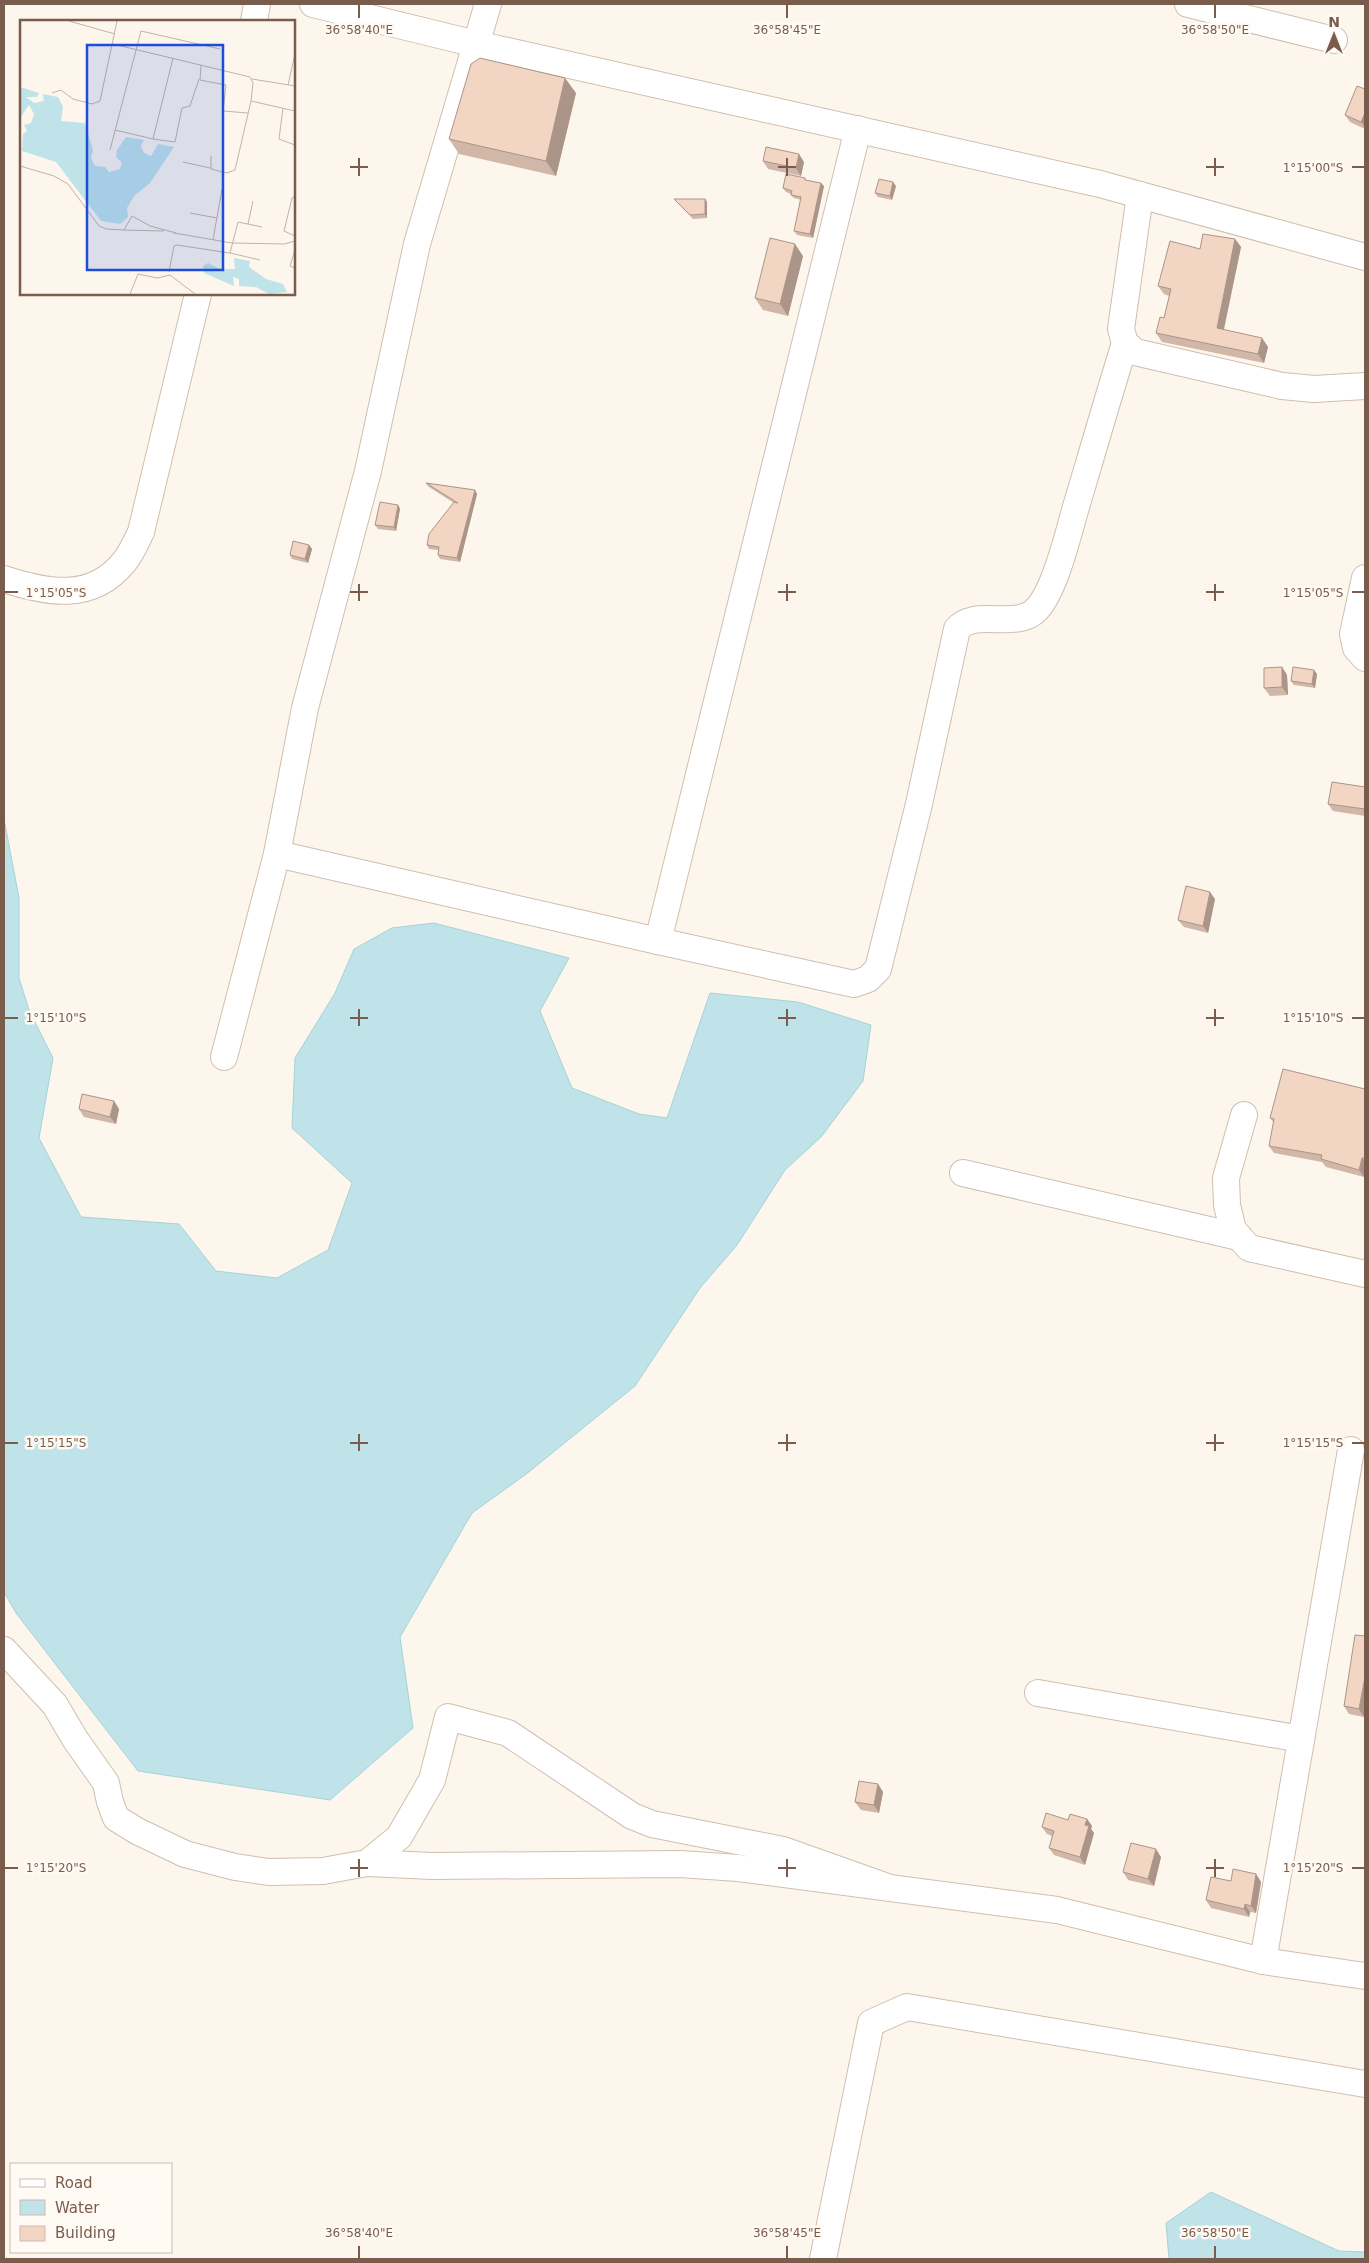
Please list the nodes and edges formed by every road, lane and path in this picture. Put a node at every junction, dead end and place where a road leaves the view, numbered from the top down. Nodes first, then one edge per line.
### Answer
1 (257, 4) edge
2 (313, 4) edge
3 (488, 4) edge
4 (1188, 4) edge
5 (254, 20) edge
6 (1334, 40) dead end
7 (476, 44) junction
8 (858, 129) junction
9 (1140, 195) junction
10 (1365, 257) edge
11 (198, 295) edge
12 (1125, 343) junction
13 (1365, 386) edge
14 (1365, 578) edge
15 (4, 580) edge
16 (1365, 658) edge
17 (277, 854) junction
18 (658, 941) junction
19 (224, 1057) dead end
20 (1244, 1115) dead end
21 (963, 1173) dead end
22 (1239, 1237) junction
23 (1365, 1274) edge
24 (1351, 1450) dead end
25 (4, 1650) edge
26 (1038, 1693) dead end
27 (1301, 1739) junction
28 (367, 1863) junction
29 (890, 1888) junction
30 (1263, 1961) junction
31 (1365, 1976) edge
32 (1365, 2084) edge
33 (823, 2259) edge

1 - 5 street
2 - 7 street
3 - 7 street
4 - 6 street
7 - 8 street
7 - 17 street
8 - 9 street
8 - 18 street
9 - 10 street
9 - 12 street
11 - 15 street
12 - 13 street
12 - 18 street
14 - 16 street
17 - 18 street
17 - 19 street
20 - 22 street
21 - 22 street
22 - 23 street
24 - 27 street
25 - 28 street
26 - 27 street
27 - 30 street
28 - 29 street
28 - 29 street
29 - 30 street
30 - 31 street
32 - 33 street

